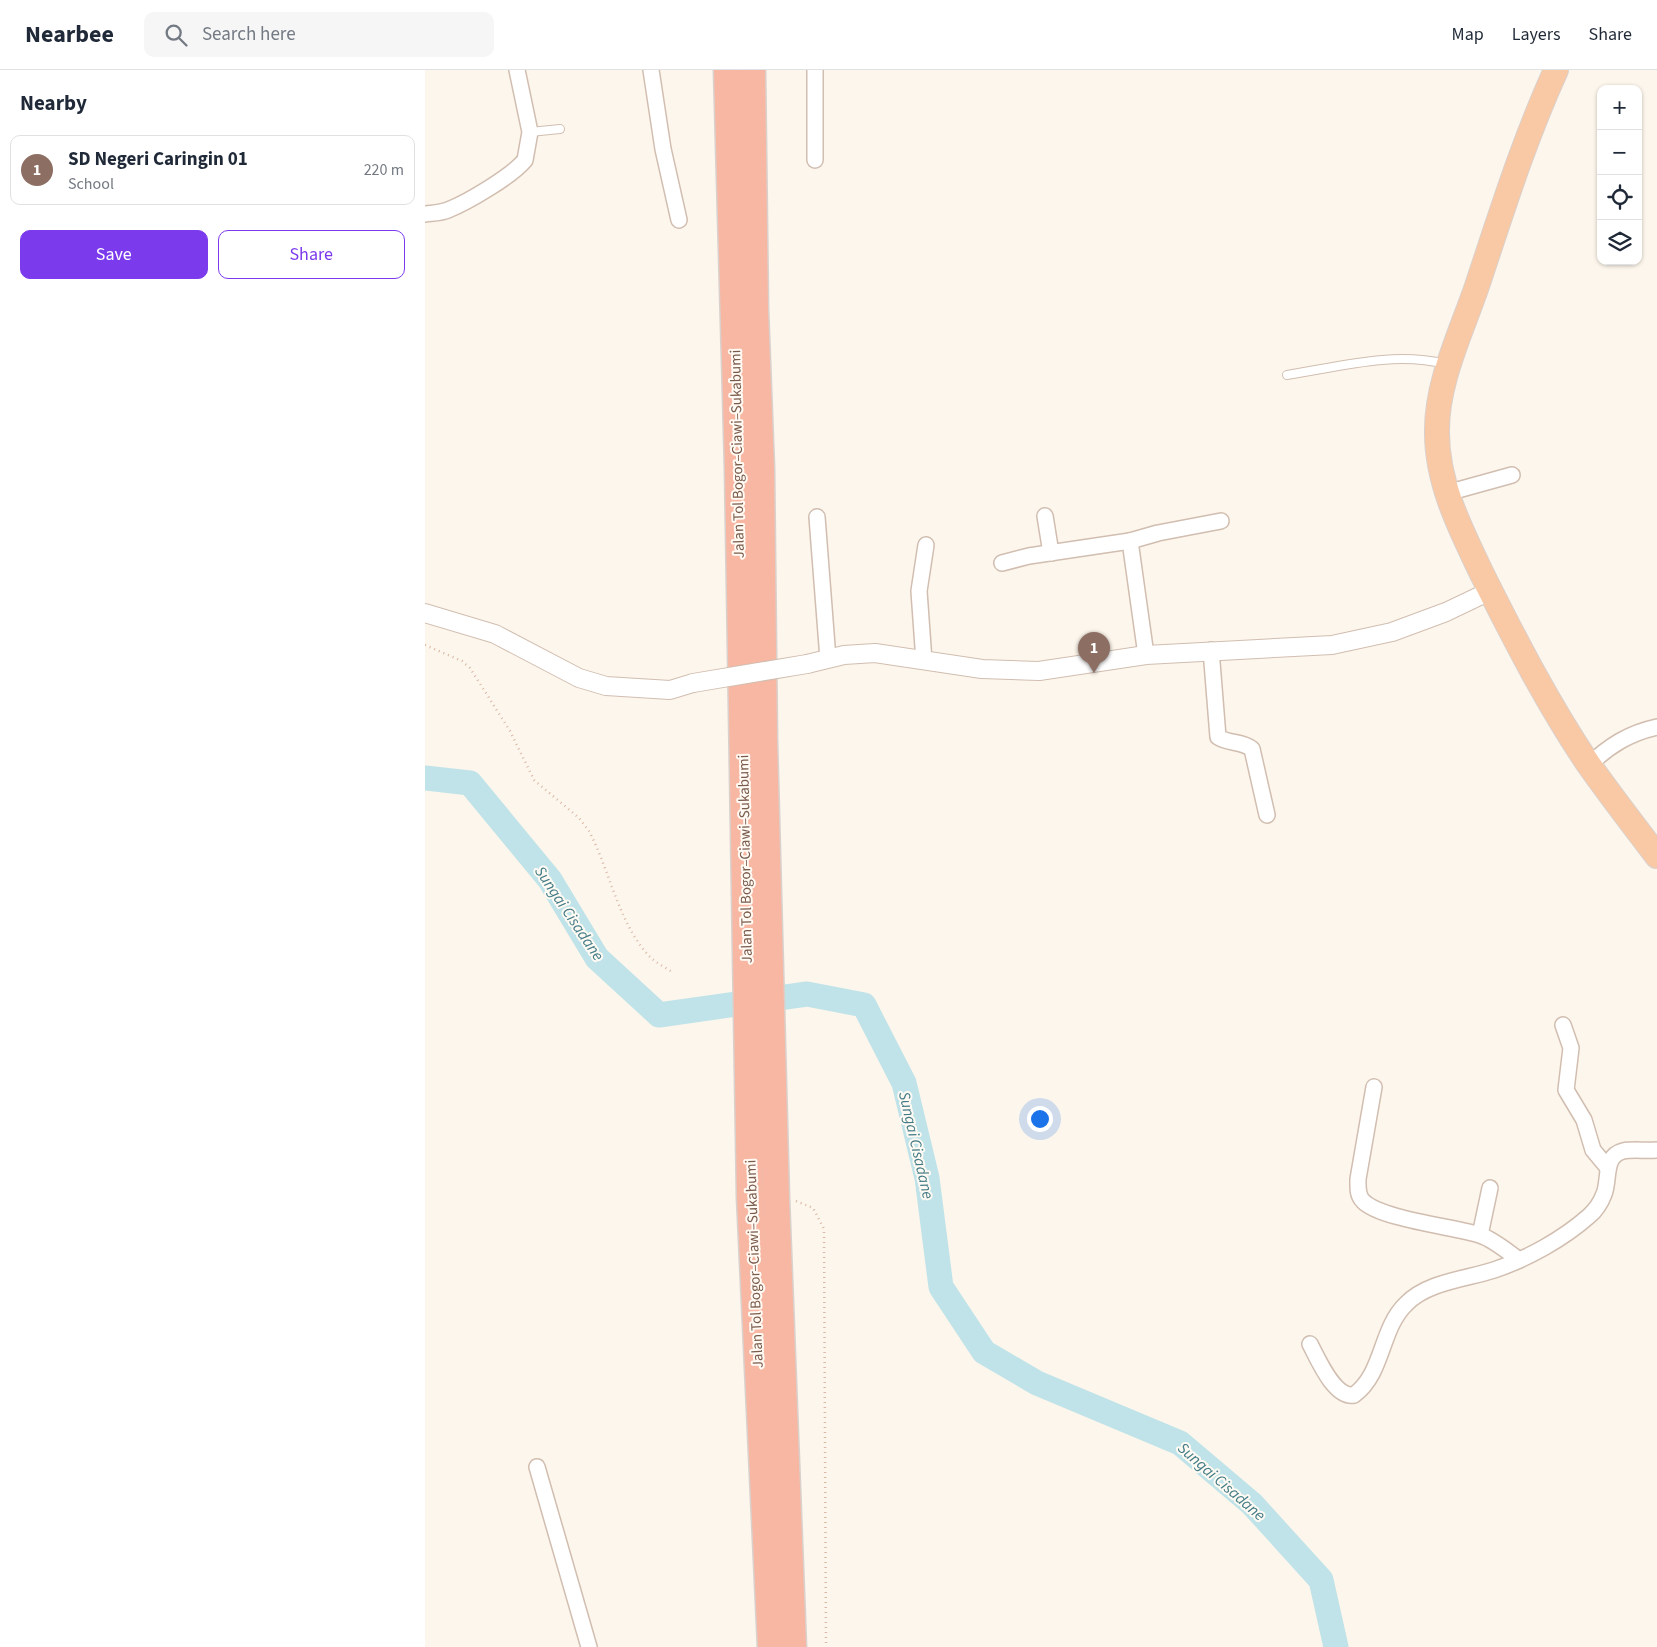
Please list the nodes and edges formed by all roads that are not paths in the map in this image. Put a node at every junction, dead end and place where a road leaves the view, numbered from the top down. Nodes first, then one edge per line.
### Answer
1 (517, 70) edge
2 (651, 70) edge
3 (727, 70) edge
4 (752, 70) edge
5 (815, 70) edge
6 (1556, 70) edge
7 (560, 129) dead end
8 (530, 132) junction
9 (815, 160) dead end
10 (425, 214) edge
11 (679, 220) dead end
12 (744, 314) junction
13 (1449, 366) junction
14 (1287, 375) dead end
15 (1512, 475) dead end
16 (1447, 493) junction
17 (1045, 516) dead end
18 (817, 517) dead end
19 (1221, 521) dead end
20 (1130, 541) junction
21 (926, 545) dead end
22 (1051, 553) junction
23 (1002, 563) dead end
24 (1491, 591) junction
25 (425, 613) edge
26 (1211, 650) junction
27 (1147, 655) junction
28 (828, 659) junction
29 (925, 661) junction
30 (1657, 727) edge
31 (753, 742) junction
32 (1589, 765) junction
33 (1267, 815) dead end
34 (1657, 856) edge
35 (1563, 1025) dead end
36 (1374, 1087) dead end
37 (1657, 1150) edge
38 (1608, 1168) junction
39 (1490, 1188) dead end
40 (1480, 1235) junction
41 (1519, 1260) junction
42 (1310, 1344) dead end
43 (537, 1467) dead end
44 (589, 1647) edge
45 (771, 1647) edge
46 (793, 1647) edge

1 - 8 street
2 - 11 street
3 - 12 highway, Jalan Tol Bogor–Ciawi–Sukabumi
4 - 12 highway, Jalan Tol Bogor–Ciawi–Sukabumi
5 - 9 street
6 - 13 highway
7 - 8 lane
8 - 10 street
12 - 31 highway, Jalan Tol Bogor–Ciawi–Sukabumi
13 - 14 lane
13 - 16 highway
15 - 16 street
16 - 24 highway
17 - 22 street
18 - 28 street
19 - 20 street
20 - 22 street
20 - 27 street
21 - 29 street
22 - 23 street
24 - 26 street
24 - 32 highway
25 - 28 street, bridge
26 - 27 street
26 - 33 street
27 - 29 street
28 - 29 street
30 - 32 street
31 - 45 highway, Jalan Tol Bogor–Ciawi–Sukabumi
31 - 46 highway, Jalan Tol Bogor–Ciawi–Sukabumi
32 - 34 highway
35 - 38 street
36 - 40 street
37 - 38 street
38 - 41 street
39 - 40 street
40 - 41 street
41 - 42 street
43 - 44 street

